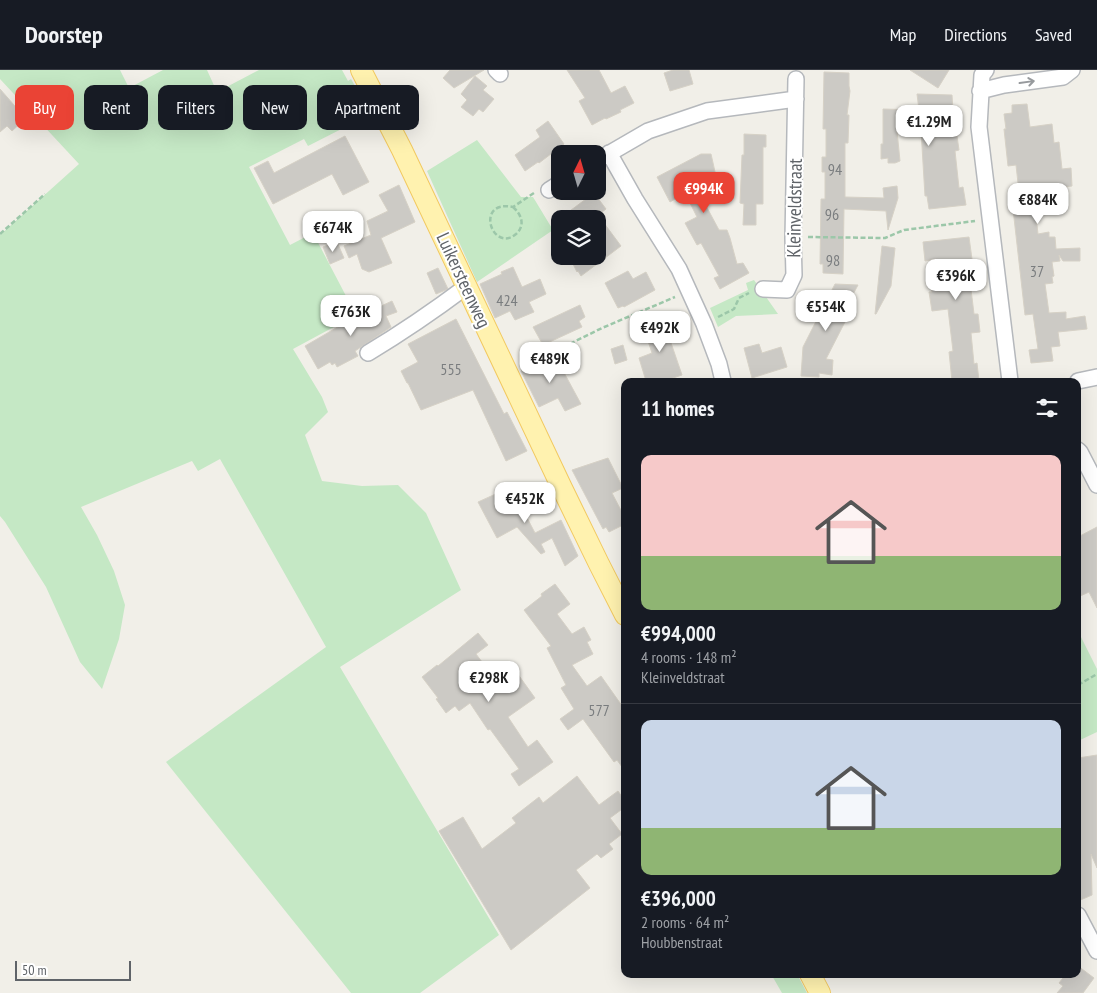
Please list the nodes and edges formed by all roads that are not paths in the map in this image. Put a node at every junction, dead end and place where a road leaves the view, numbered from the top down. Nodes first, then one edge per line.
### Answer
1 (986, 70) edge
2 (1072, 70) edge
3 (361, 74) edge
4 (796, 79) dead end
5 (980, 91) junction
6 (796, 99) junction
7 (606, 154) edge
8 (606, 160) edge
9 (467, 286) junction
10 (763, 289) road end
11 (368, 353) dead end
12 (1097, 377) edge
13 (722, 378) edge
14 (1009, 378) edge
15 (1081, 380) edge
16 (1081, 454) edge
17 (1097, 485) edge
18 (621, 607) edge
19 (1081, 921) edge
20 (1097, 951) edge
21 (812, 978) edge
22 (820, 993) edge

1 - 5 street
5 -> 2 street
3 - 9 main road, Luikersteenweg
4 - 6 street, Kleinveldstraat
5 - 14 street
6 - 7 street
6 - 10 street, Kleinveldstraat
8 - 13 street
9 - 11 street
9 - 18 main road, Luikersteenweg
12 - 15 street
16 - 17 street
19 - 20 street
21 - 22 main road

